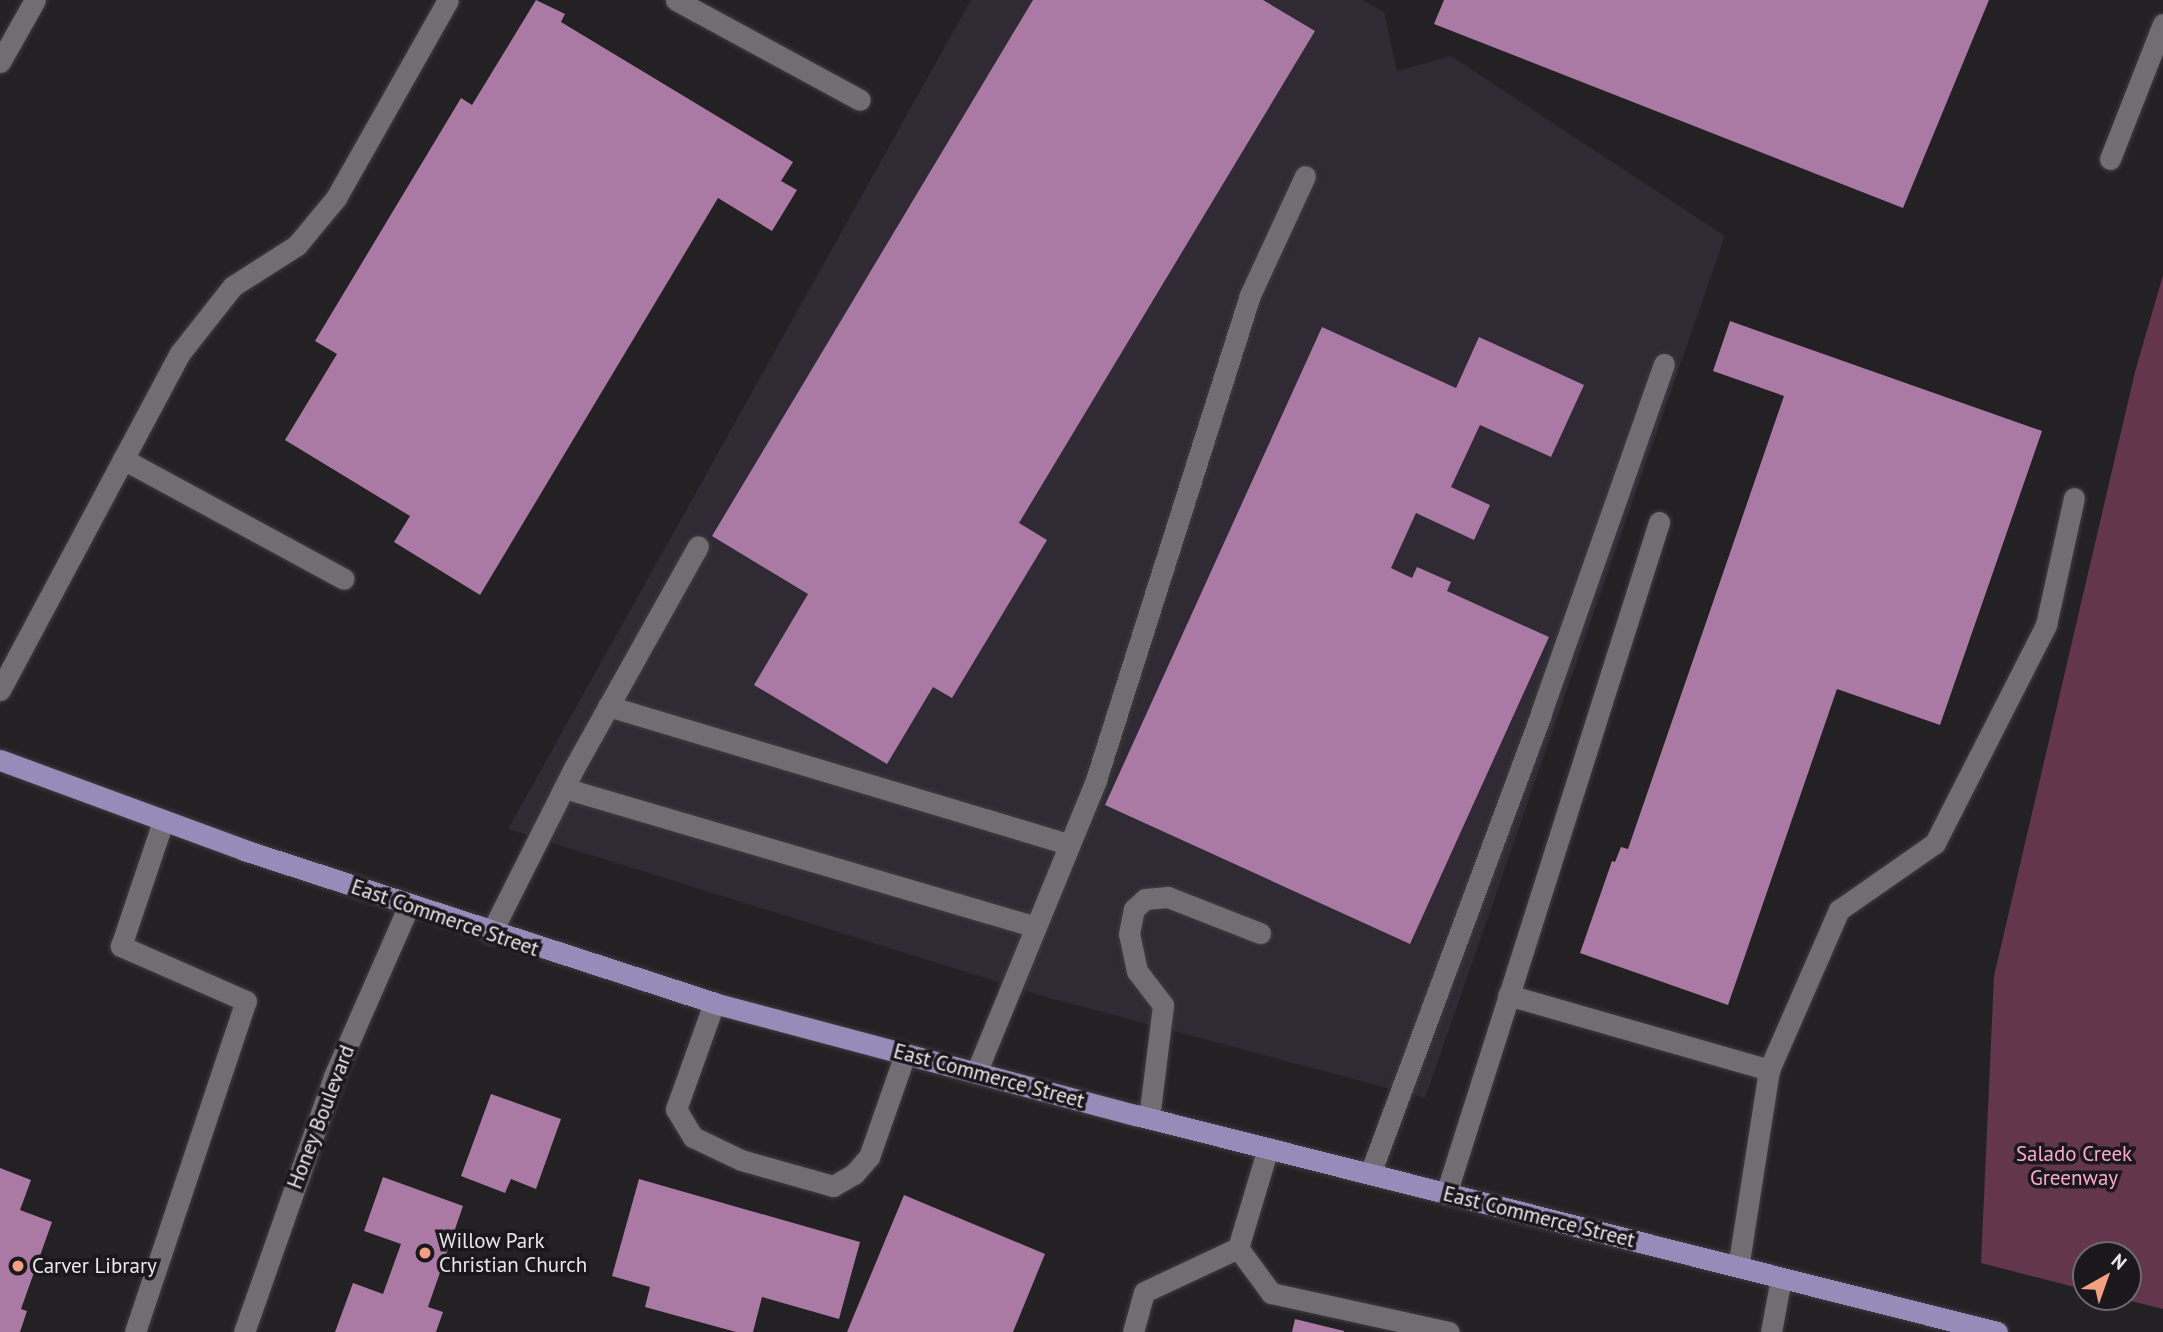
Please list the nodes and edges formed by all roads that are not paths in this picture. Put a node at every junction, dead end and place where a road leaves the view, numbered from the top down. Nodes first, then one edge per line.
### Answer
1 (35, 0) edge
2 (448, 0) edge
3 (676, 0) edge
4 (2163, 24) edge
5 (0, 62) edge
6 (860, 100) dead end
7 (2110, 159) dead end
8 (1305, 176) dead end
9 (1664, 364) dead end
10 (123, 459) junction
11 (2074, 498) dead end
12 (1659, 522) dead end
13 (698, 546) dead end
14 (344, 579) dead end
15 (0, 690) edge
16 (608, 706) junction
17 (0, 760) edge
18 (564, 788) junction
19 (163, 821) junction
20 (1068, 844) junction
21 (409, 905) junction
22 (1033, 926) junction
23 (491, 933) junction
24 (1261, 933) dead end
25 (1508, 995) junction
26 (714, 1003) junction
27 (905, 1054) junction
28 (1769, 1070) junction
29 (976, 1073) junction
30 (1149, 1118) junction
31 (1268, 1148) junction
32 (1370, 1174) junction
33 (1446, 1194) junction
34 (1238, 1248) junction
35 (1738, 1267) junction
36 (1781, 1278) junction
37 (135, 1332) edge
38 (244, 1332) edge
39 (1133, 1332) edge
40 (1449, 1332) edge
41 (1771, 1332) edge
42 (1997, 1332) edge

1 - 5 street
2 - 10 street
3 - 6 street
4 - 7 street
8 - 20 street
9 - 32 street
10 - 14 street
10 - 15 street
11 - 28 street
12 - 25 street
13 - 16 street
16 - 18 street
16 - 20 street
17 - 19 main road, East Commerce Street
18 - 22 street
18 - 23 street
19 - 21 main road, East Commerce Street
19 - 37 street
20 - 22 street
21 - 23 main road, East Commerce Street
21 - 38 street, Honey Boulevard
22 - 29 street
23 - 26 main road, East Commerce Street
24 - 30 street
25 - 28 street
25 - 33 street
26 - 27 main road, East Commerce Street
26 - 27 street
27 - 29 main road, East Commerce Street
28 - 35 street
29 - 30 main road, East Commerce Street
30 - 31 main road, East Commerce Street
31 - 32 main road, East Commerce Street
31 - 34 street
32 - 33 main road, East Commerce Street
33 - 35 main road, East Commerce Street
34 - 39 street
34 - 40 street
35 - 36 main road, East Commerce Street
36 - 41 street
36 - 42 main road, East Commerce Street

